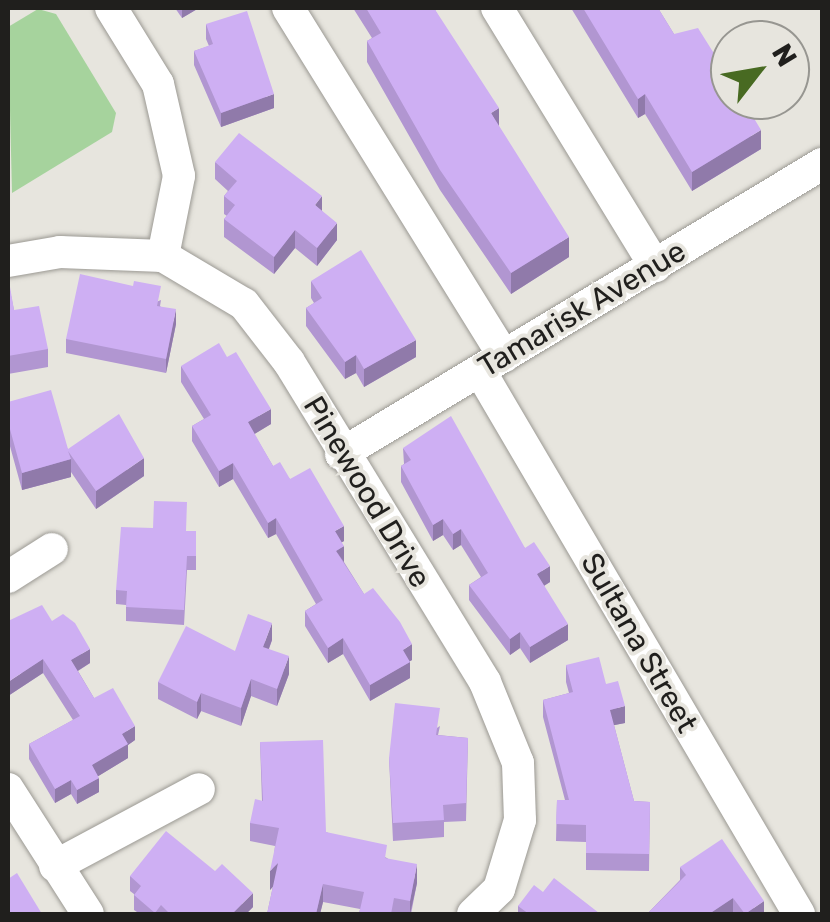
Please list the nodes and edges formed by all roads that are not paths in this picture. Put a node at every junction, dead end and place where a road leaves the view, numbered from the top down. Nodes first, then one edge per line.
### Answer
1 (110, 8) edge
2 (288, 8) edge
3 (497, 8) edge
4 (822, 164) edge
5 (164, 256) junction
6 (8, 261) edge
7 (655, 266) junction
8 (492, 364) junction
9 (341, 454) junction
10 (52, 549) dead end
11 (8, 576) edge
12 (199, 788) dead end
13 (8, 789) edge
14 (55, 866) junction
15 (88, 914) edge
16 (473, 914) edge
17 (799, 914) edge

1 - 5 street
2 - 8 street, Sultana Street
3 - 7 street
4 - 7 street, Tamarisk Avenue
5 - 6 street, Pinewood Drive
5 - 9 street, Pinewood Drive
7 - 8 street, Tamarisk Avenue
8 - 9 street, Tamarisk Avenue
8 - 17 street, Sultana Street
9 - 16 street, Pinewood Drive
10 - 11 street
12 - 14 street
13 - 14 street
14 - 15 street

